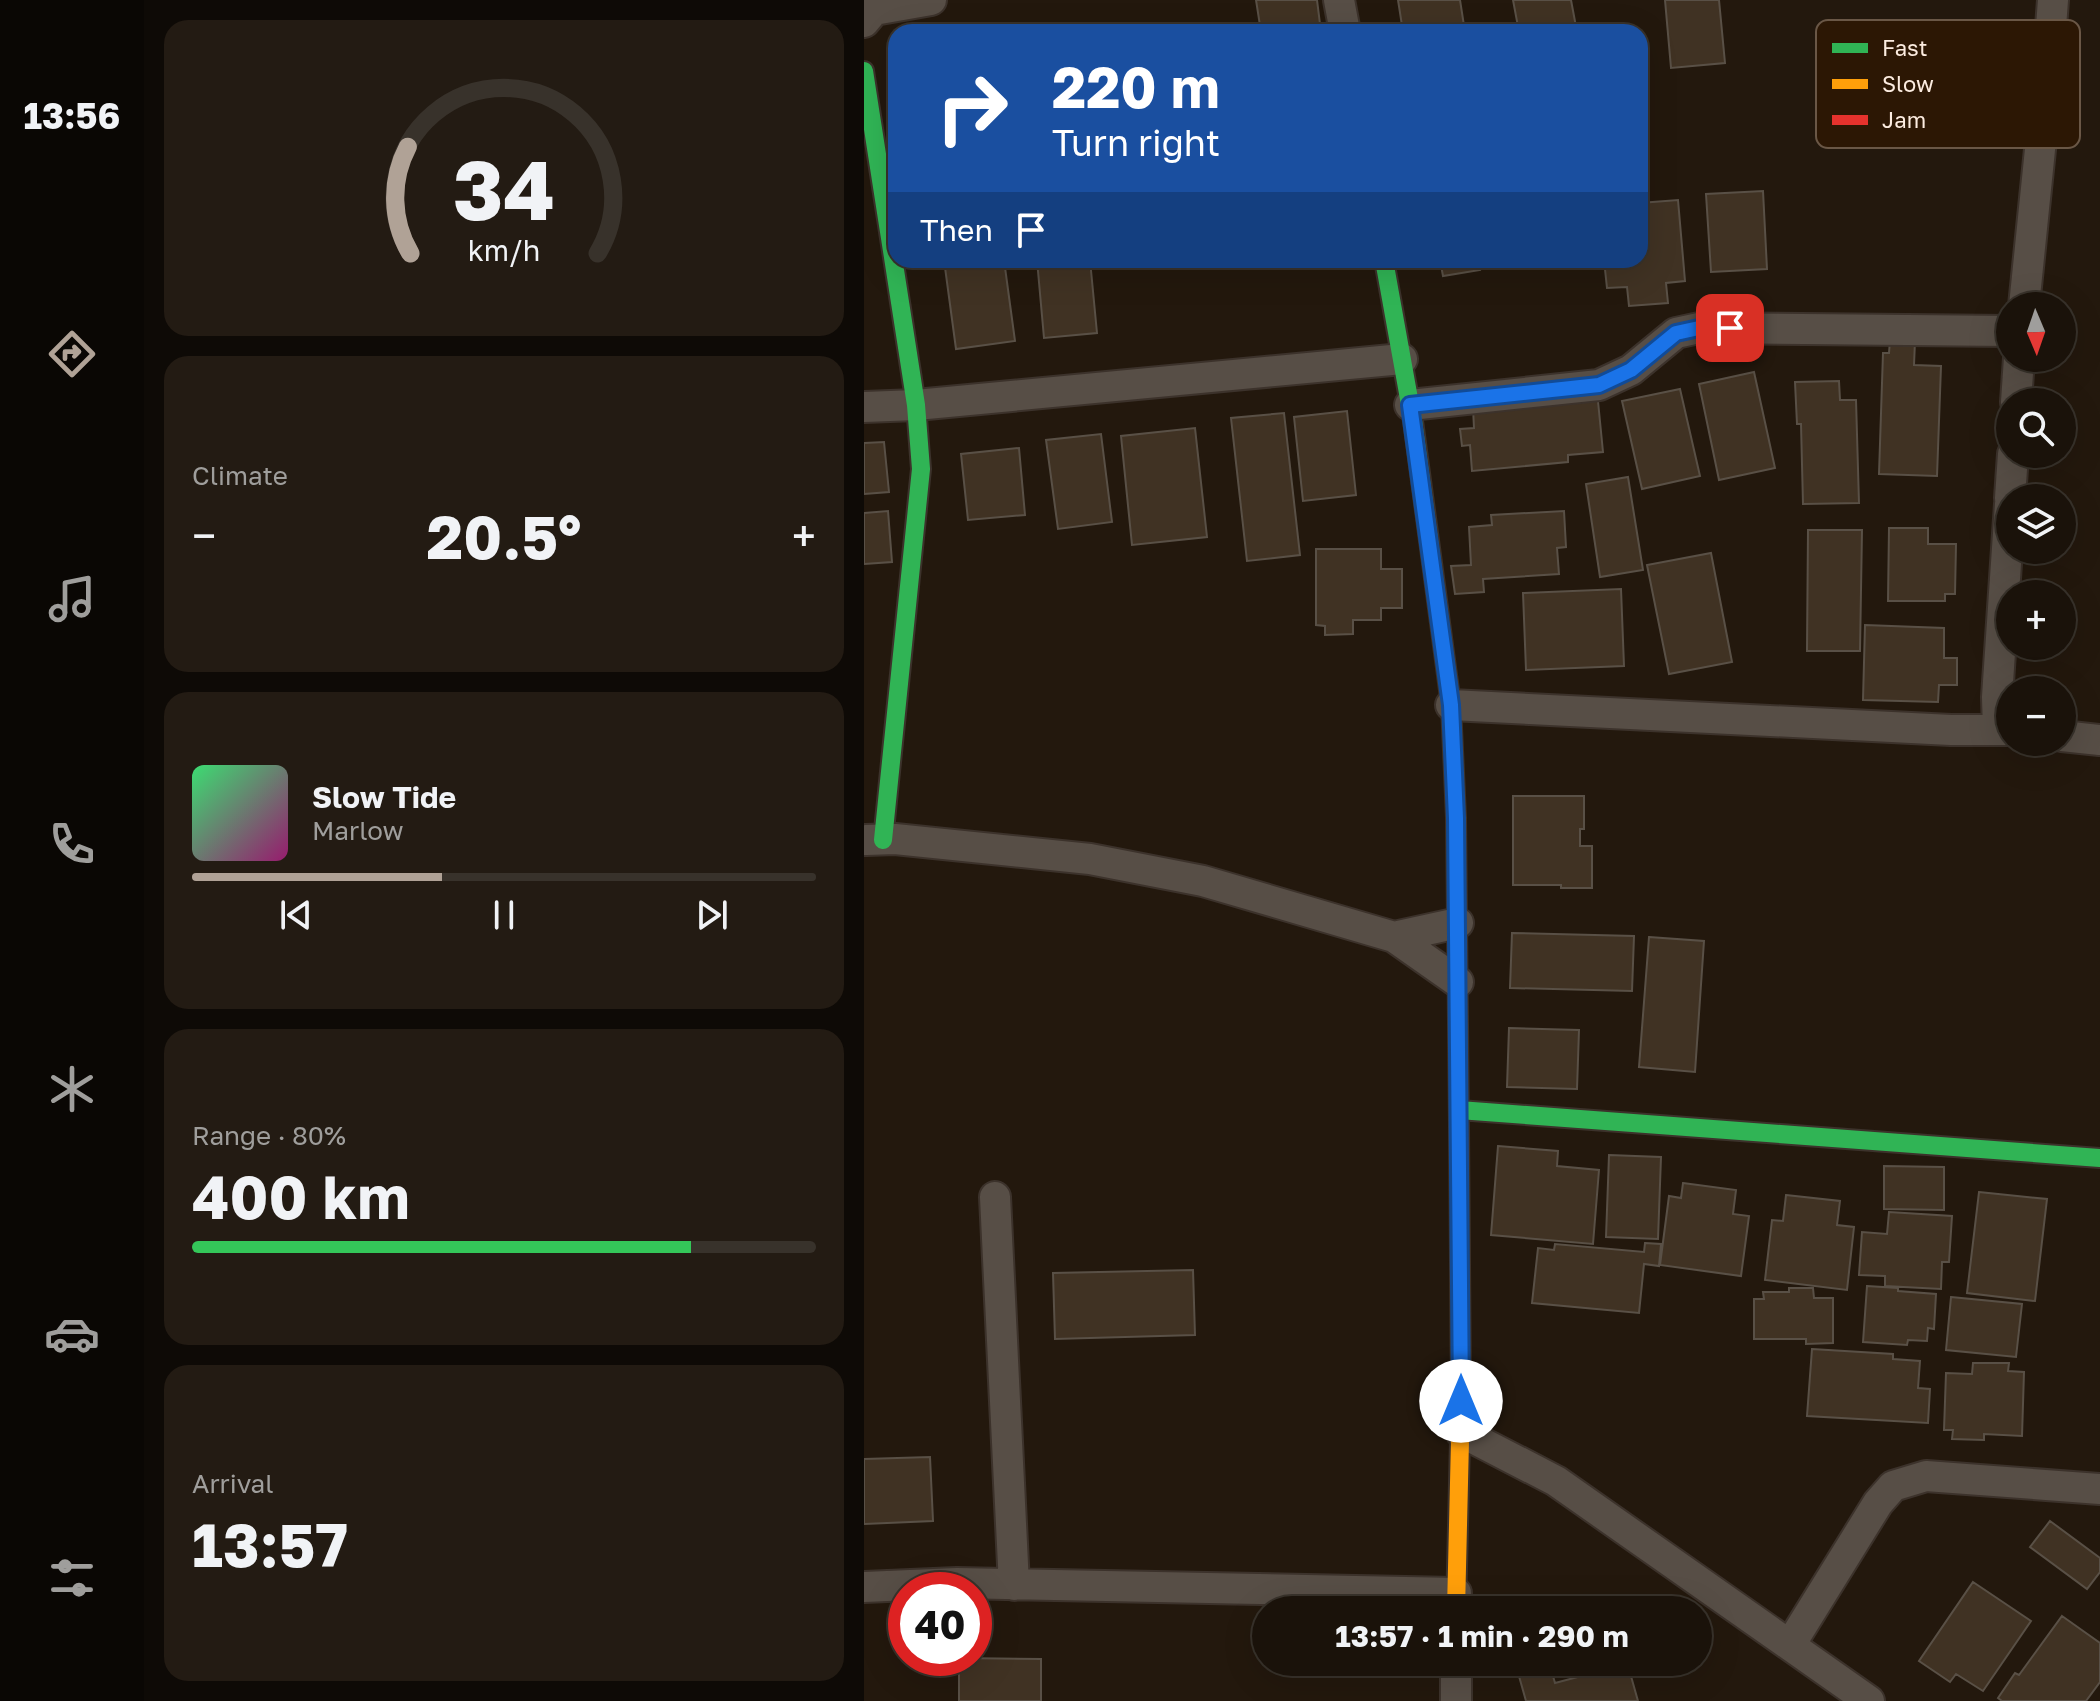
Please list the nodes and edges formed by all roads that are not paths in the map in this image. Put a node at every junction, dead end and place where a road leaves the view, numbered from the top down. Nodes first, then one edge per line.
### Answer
1 (931, 0) edge
2 (1339, 0) edge
3 (2053, 0) edge
4 (2052, 20) edge
5 (864, 22) edge
6 (1344, 24) edge
7 (864, 71) edge
8 (2040, 148) edge
9 (888, 225) edge
10 (895, 268) edge
11 (1385, 268) edge
12 (2025, 292) edge
13 (1996, 331) edge
14 (1402, 359) junction
15 (916, 405) junction
16 (1410, 405) junction
17 (864, 407) edge
18 (2006, 564) edge
19 (1998, 676) edge
20 (1451, 705) junction
21 (1996, 730) edge
22 (2076, 737) edge
23 (2100, 740) edge
24 (873, 840) edge
25 (1458, 923) junction
26 (1394, 937) junction
27 (1458, 982) junction
28 (1459, 1110) junction
29 (2100, 1158) edge
30 (995, 1197) dead end
31 (1461, 1432) junction
32 (2100, 1489) edge
33 (1014, 1585) junction
34 (864, 1587) edge
35 (1318, 1596) edge
36 (1456, 1596) edge
37 (1790, 1645) junction
38 (1456, 1676) edge
39 (1456, 1701) edge
40 (1869, 1701) edge

1 - 5 street
2 - 6 street
3 - 4 street
7 - 9 street
8 - 12 street
10 - 15 street
11 - 14 street
13 - 16 street
14 - 15 street
14 - 16 street
15 - 17 street
15 - 24 street
16 - 20 street
18 - 19 street
20 - 21 street
20 - 25 street
22 - 23 street
24 - 26 street
25 - 26 street
25 - 27 street
26 - 27 street
27 - 28 street
28 - 29 street
28 - 31 street
30 - 33 street
31 - 36 street
31 - 37 street
32 - 37 street
33 - 34 street
33 - 35 street
37 - 40 street
38 - 39 street

